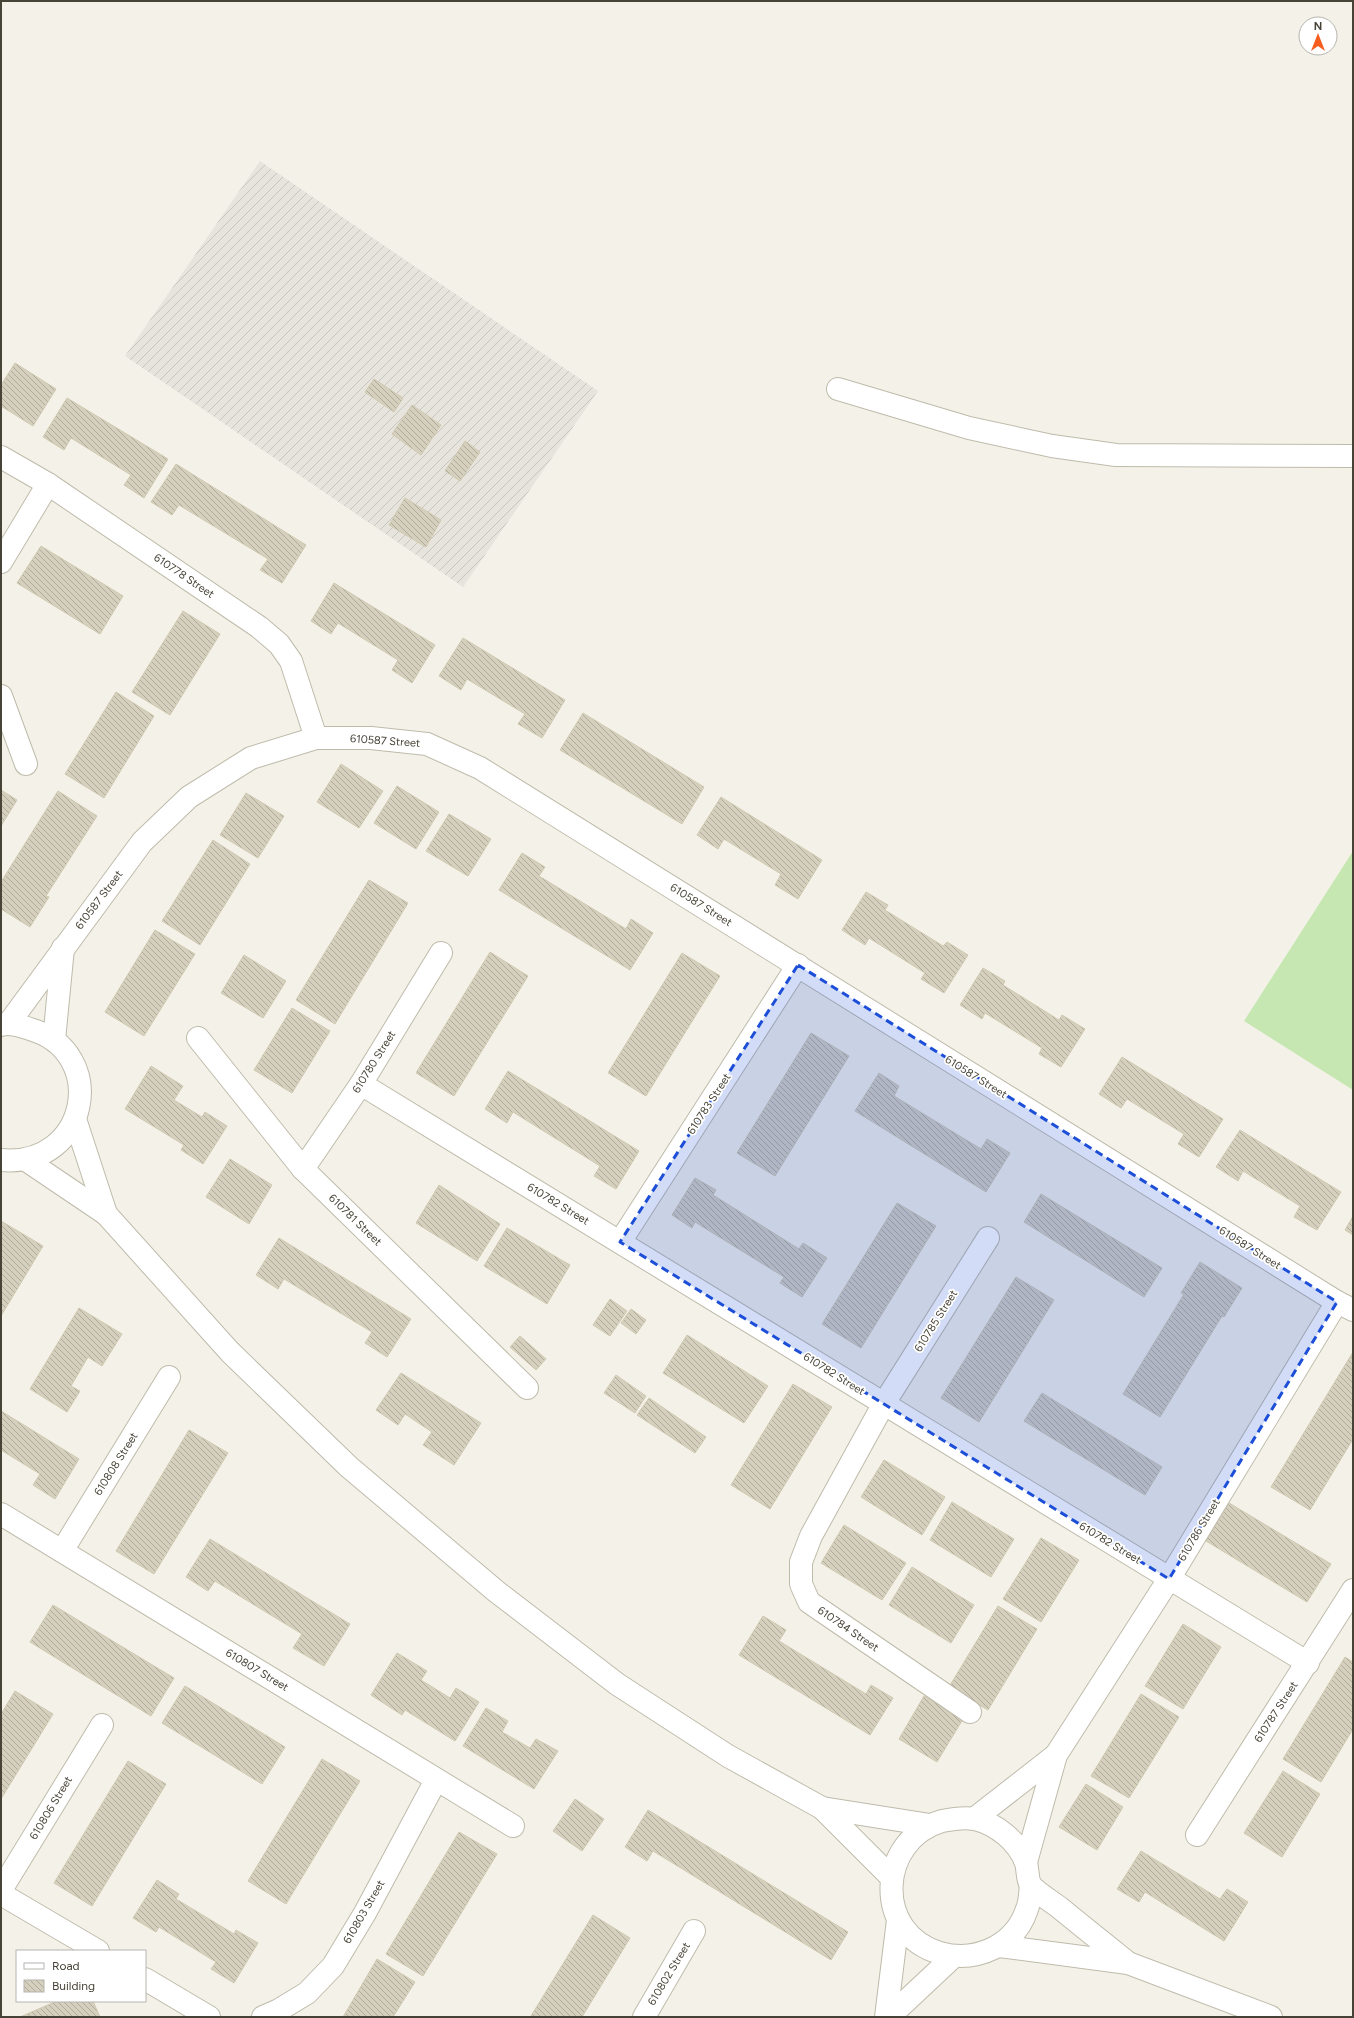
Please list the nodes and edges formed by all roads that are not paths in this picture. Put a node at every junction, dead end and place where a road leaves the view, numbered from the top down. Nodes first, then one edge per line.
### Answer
1 (838, 389) dead end
2 (1, 456) edge
3 (1353, 456) edge
4 (48, 484) junction
5 (1, 562) edge
6 (1, 696) edge
7 (316, 738) junction
8 (26, 764) dead end
9 (63, 948) junction
10 (441, 953) dead end
11 (798, 965) junction
12 (5, 1024) edge
13 (198, 1038) dead end
14 (54, 1040) junction
15 (361, 1084) junction
16 (75, 1119) junction
17 (1, 1160) edge
18 (26, 1160) junction
19 (303, 1169) junction
20 (106, 1214) junction
21 (988, 1238) dead end
22 (620, 1242) junction
23 (1345, 1306) edge
24 (169, 1377) dead end
25 (527, 1388) dead end
26 (883, 1405) junction
27 (1, 1514) edge
28 (62, 1551) junction
29 (1169, 1579) junction
30 (1353, 1590) edge
31 (1308, 1662) junction
32 (970, 1712) dead end
33 (102, 1725) dead end
34 (1056, 1755) junction
35 (436, 1780) junction
36 (822, 1808) junction
37 (974, 1819) junction
38 (930, 1825) junction
39 (513, 1826) dead end
40 (1197, 1835) dead end
41 (1026, 1862) junction
42 (891, 1877) junction
43 (1031, 1885) junction
44 (1, 1890) edge
45 (1, 1894) edge
46 (898, 1920) junction
47 (694, 1931) dead end
48 (999, 1946) junction
49 (96, 1950) edge
50 (953, 1957) junction
51 (1128, 1963) junction
52 (146, 1980) edge
53 (209, 2017) edge
54 (263, 2017) edge
55 (644, 2017) edge
56 (887, 2017) edge
57 (1271, 2017) edge

1 - 3 street
2 - 4 street, 610778 Street
4 - 5 street
4 - 7 street, 610778 Street
6 - 8 street
7 - 9 street, 610587 Street
7 - 11 street, 610587 Street
9 - 12 street, 610587 Street
9 - 14 street
10 - 15 street, 610780 Street
11 - 22 street, 610783 Street
11 - 23 street, 610587 Street
12 - 14 street
13 - 19 street, 610781 Street
14 - 16 street
15 - 19 street, 610780 Street
15 - 22 street, 610782 Street
16 - 18 street
16 - 20 street
17 - 18 street
18 - 20 street
19 - 25 street, 610781 Street
20 - 36 street
21 - 26 street, 610785 Street
22 - 26 street, 610782 Street
23 - 29 street, 610786 Street
24 - 28 street, 610808 Street
26 - 29 street, 610782 Street
26 - 32 street, 610784 Street
27 - 28 street, 610807 Street
28 - 35 street, 610807 Street
29 - 31 street, 610782 Street
29 - 34 street, 610786 Street
30 - 31 street, 610787 Street
31 - 40 street, 610787 Street
33 - 44 street, 610806 Street
34 - 37 street
34 - 41 street
35 - 39 street, 610807 Street
35 - 54 street, 610803 Street
36 - 38 street
36 - 42 street
37 - 38 street
37 - 41 street
38 - 42 street
41 - 43 street
42 - 46 street
43 - 48 street
43 - 51 street
45 - 49 street
46 - 50 street
46 - 56 street
47 - 55 street, 610802 Street
48 - 50 street
48 - 51 street
50 - 56 street
51 - 57 street
52 - 53 street

